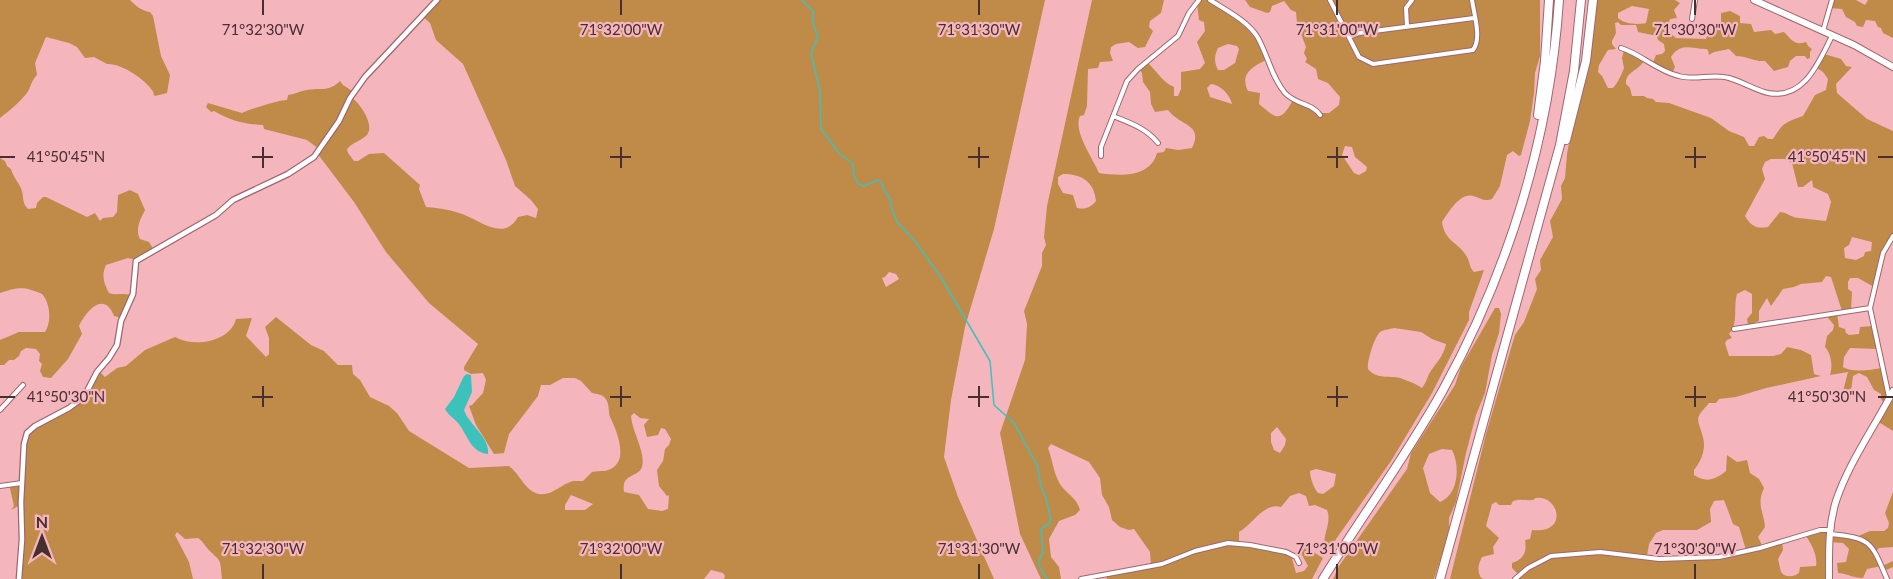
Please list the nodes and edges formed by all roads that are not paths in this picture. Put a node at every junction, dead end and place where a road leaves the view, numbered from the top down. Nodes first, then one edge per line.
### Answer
1 (437, 0) edge
2 (1199, 0) edge
3 (1210, 0) edge
4 (1330, 0) edge
5 (1412, 0) edge
6 (1472, 0) edge
7 (1548, 0) edge
8 (1559, 0) edge
9 (1581, 0) edge
10 (1593, 0) edge
11 (1695, 0) edge
12 (1754, 0) edge
13 (1832, 0) edge
14 (1474, 18) junction
15 (1692, 19) dead end
16 (1407, 26) junction
17 (1823, 30) junction
18 (1833, 35) junction
19 (1349, 37) junction
20 (1620, 48) dead end
21 (1893, 68) edge
22 (1320, 115) dead end
23 (1113, 116) junction
24 (1158, 143) dead end
25 (1101, 156) dead end
26 (1553, 175) junction
27 (1527, 185) junction
28 (1893, 236) edge
29 (1870, 308) junction
30 (1734, 329) dead end
31 (23, 385) dead end
32 (1893, 391) edge
33 (1889, 398) junction
34 (0, 410) edge
35 (22, 483) junction
36 (0, 486) edge
37 (1829, 532) junction
38 (1299, 563) dead end
39 (19, 579) edge
40 (1081, 579) edge
41 (1323, 579) edge
42 (1440, 579) edge
43 (1515, 579) edge
44 (1829, 579) edge
45 (1887, 579) edge

1 - 35 street
2 - 23 street
3 - 22 street
4 - 19 street
5 - 16 street
6 - 14 street
7 - 27 highway
8 - 27 highway
9 - 26 highway
10 - 26 highway
11 - 15 street
12 - 17 main road
13 - 17 street
14 - 16 street
14 - 19 street
16 - 19 street
17 - 18 main road
18 - 20 street
18 - 21 main road
23 - 24 street
23 - 25 street
26 - 42 highway
27 - 41 highway
28 - 29 street
29 - 30 street
29 - 33 street
31 - 34 street
32 - 33 main road
33 - 37 main road
35 - 36 street
35 - 39 street
37 - 43 street
37 - 44 main road
37 - 45 street
38 - 40 street

